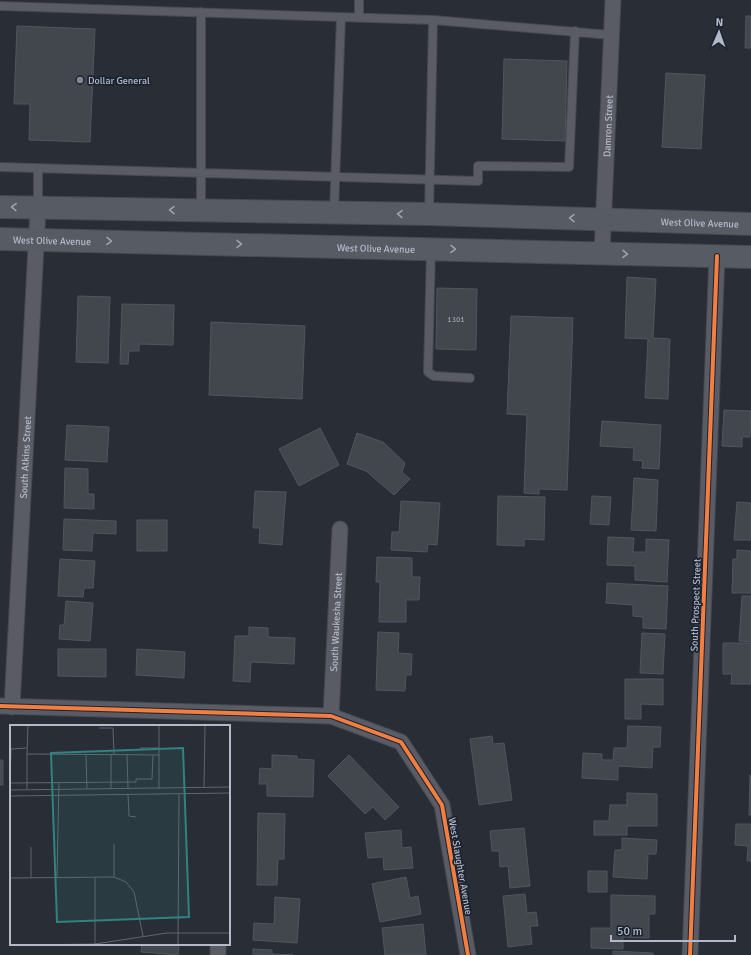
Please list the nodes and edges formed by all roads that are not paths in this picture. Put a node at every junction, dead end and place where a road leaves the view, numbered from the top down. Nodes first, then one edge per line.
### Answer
1 (359, 0) edge
2 (612, 0) edge
3 (0, 6) edge
4 (201, 12) junction
5 (341, 17) junction
6 (359, 18) junction
7 (433, 20) junction
8 (575, 31) junction
9 (611, 35) junction
10 (0, 168) edge
11 (38, 168) junction
12 (202, 173) junction
13 (335, 177) junction
14 (429, 180) junction
15 (0, 207) edge
16 (38, 208) junction
17 (201, 211) junction
18 (334, 213) junction
19 (429, 214) junction
20 (603, 219) junction
21 (751, 224) edge
22 (0, 239) edge
23 (37, 240) junction
24 (431, 249) junction
25 (602, 253) junction
26 (717, 256) junction
27 (751, 257) edge
28 (470, 378) dead end
29 (340, 529) dead end
30 (6, 707) edge
31 (331, 716) junction
32 (224, 720) edge
33 (468, 955) edge
34 (690, 955) edge

1 - 6 lane
2 - 9 street, Damron Street
3 - 4 lane
4 - 5 lane
4 - 12 lane
5 - 6 lane
5 - 13 lane
6 - 7 lane
7 - 8 lane
7 - 14 lane
8 - 9 lane
8 - 14 lane
9 - 20 street, Damron Street
10 - 11 lane
11 - 12 lane
11 - 16 lane
12 - 13 lane
12 - 17 lane
13 - 14 lane
13 - 18 lane
14 - 19 lane
16 -> 15 main road, West Olive Avenue
17 -> 16 main road, West Olive Avenue
16 - 23 street, South Atkins Street
17 - 18 main road, West Olive Avenue
19 -> 18 main road, West Olive Avenue
20 -> 19 main road, West Olive Avenue
20 - 21 main road, West Olive Avenue
20 - 25 street, Damron Street
22 - 23 main road, West Olive Avenue
23 -> 24 main road, West Olive Avenue
23 - 30 street, South Atkins Street
24 -> 25 main road, West Olive Avenue
24 - 28 lane
25 -> 26 main road, West Olive Avenue
26 - 27 main road, West Olive Avenue
26 - 34 street, South Prospect Street
29 - 31 street, South Waukesha Street
30 - 32 street, West Slaughter Avenue
31 - 32 street, West Slaughter Avenue
31 - 33 street, West Slaughter Avenue

